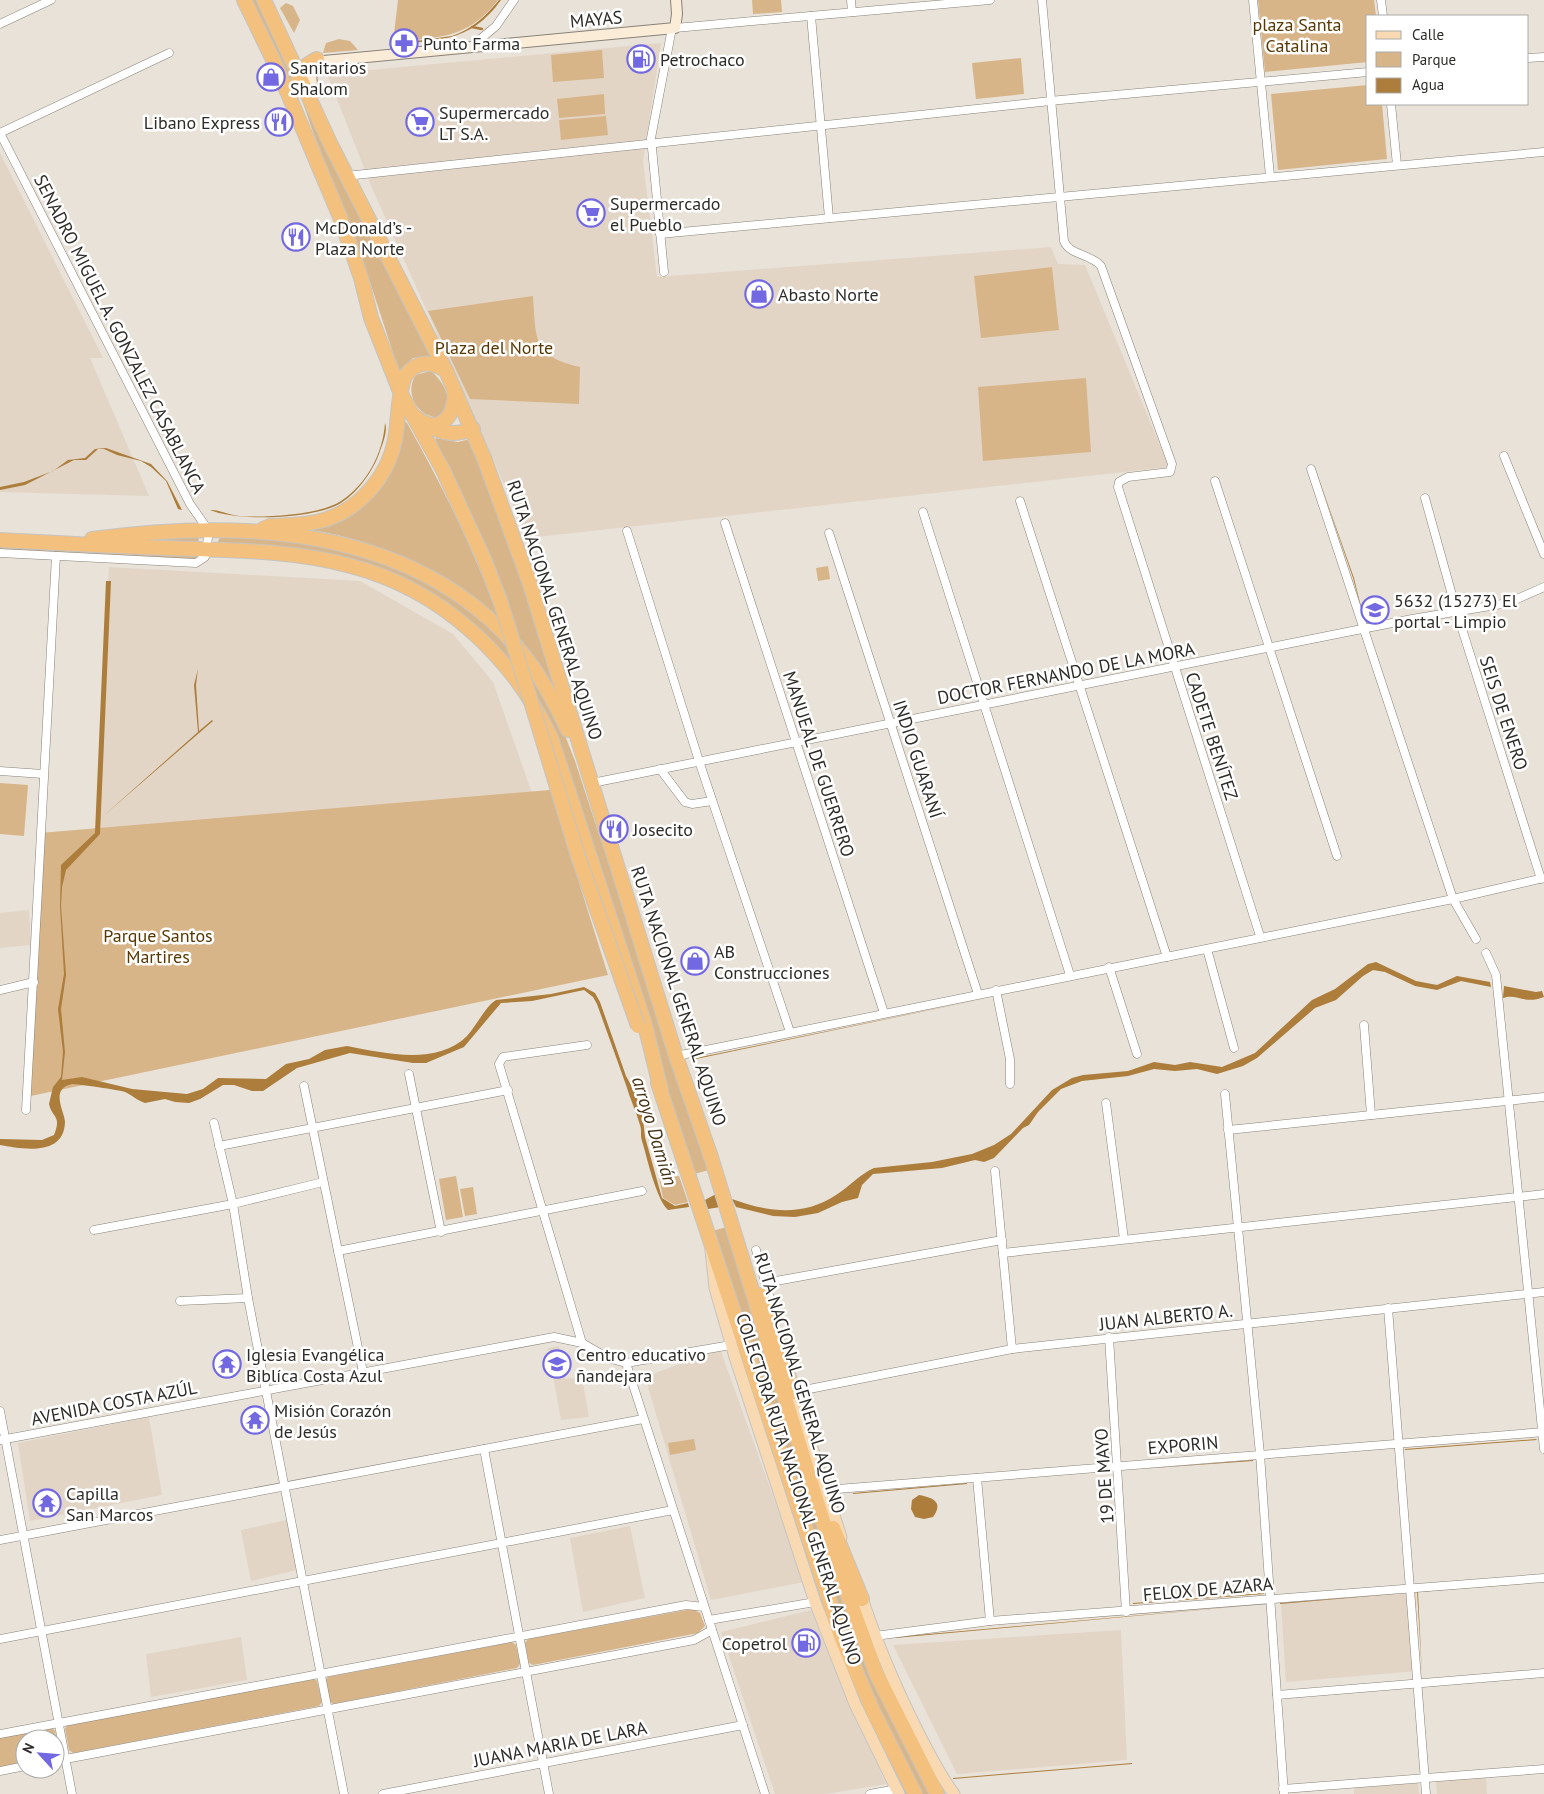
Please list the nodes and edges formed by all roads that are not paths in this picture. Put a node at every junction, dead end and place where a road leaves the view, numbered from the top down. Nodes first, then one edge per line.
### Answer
1 (51, 0) edge
2 (240, 0) edge
3 (244, 0) edge
4 (259, 0) edge
5 (264, 0) edge
6 (514, 0) edge
7 (676, 0) edge
8 (685, 0) edge
9 (851, 0) edge
10 (990, 0) edge
11 (1042, 0) edge
12 (1253, 0) edge
13 (1381, 0) edge
14 (946, 2) edge
15 (852, 12) junction
16 (677, 14) junction
17 (1383, 15) edge
18 (811, 16) junction
19 (252, 18) junction
20 (273, 19) junction
21 (0, 24) edge
22 (674, 28) junction
23 (471, 47) junction
24 (169, 54) dead end
25 (1544, 56) edge
26 (1529, 58) edge
27 (321, 60) junction
28 (1366, 72) edge
29 (299, 76) junction
30 (1261, 82) junction
31 (1051, 100) junction
32 (1391, 105) edge
33 (314, 110) junction
34 (302, 126) junction
35 (821, 126) junction
36 (0, 133) edge
37 (652, 145) junction
38 (1544, 152) edge
39 (1397, 165) junction
40 (346, 176) junction
41 (1270, 176) junction
42 (1060, 197) junction
43 (829, 218) junction
44 (660, 234) junction
45 (664, 272) dead end
46 (446, 371) junction
47 (455, 392) junction
48 (400, 394) junction
49 (411, 413) junction
50 (425, 423) junction
51 (473, 429) junction
52 (1504, 456) dead end
53 (1312, 470) dead end
54 (1215, 480) dead end
55 (1425, 498) dead end
56 (1020, 501) dead end
57 (923, 512) dead end
58 (724, 524) dead end
59 (209, 531) junction
60 (627, 531) dead end
61 (255, 533) junction
62 (829, 533) dead end
63 (0, 540) edge
64 (66, 543) junction
65 (208, 549) junction
66 (0, 553) edge
67 (1544, 554) edge
68 (56, 556) junction
69 (1544, 587) edge
70 (1457, 613) junction
71 (1363, 629) junction
72 (1269, 648) junction
73 (1174, 667) junction
74 (1080, 686) junction
75 (984, 705) junction
76 (890, 724) junction
77 (796, 743) junction
78 (699, 761) junction
79 (660, 769) junction
80 (0, 771) edge
81 (43, 774) junction
82 (591, 779) junction
83 (712, 801) junction
84 (1337, 856) dead end
85 (1542, 879) edge
86 (1453, 899) junction
87 (1260, 936) junction
88 (1476, 939) dead end
89 (1207, 949) junction
90 (1486, 953) dead end
91 (1167, 956) junction
92 (1109, 967) junction
93 (1070, 975) junction
94 (34, 982) junction
95 (0, 990) edge
96 (996, 990) junction
97 (978, 994) junction
98 (884, 1013) junction
99 (1364, 1025) dead end
100 (790, 1032) junction
101 (587, 1045) dead end
102 (1234, 1048) dead end
103 (1137, 1054) dead end
104 (676, 1056) junction
105 (409, 1074) dead end
106 (1010, 1084) dead end
107 (304, 1086) dead end
108 (508, 1090) junction
109 (661, 1090) junction
110 (1225, 1094) dead end
111 (1544, 1097) edge
112 (1509, 1100) junction
113 (1106, 1103) dead end
114 (415, 1108) junction
115 (26, 1110) dead end
116 (1371, 1115) junction
117 (214, 1123) dead end
118 (312, 1128) junction
119 (1228, 1130) junction
120 (219, 1146) junction
121 (995, 1171) dead end
122 (323, 1182) junction
123 (642, 1190) dead end
124 (1544, 1194) edge
125 (1519, 1196) junction
126 (233, 1204) junction
127 (543, 1211) junction
128 (1238, 1227) junction
129 (94, 1230) dead end
130 (441, 1232) junction
131 (1124, 1239) junction
132 (1002, 1240) junction
133 (711, 1243) junction
134 (756, 1250) dead end
135 (338, 1252) junction
136 (1003, 1252) junction
137 (746, 1271) junction
138 (766, 1283) junction
139 (1544, 1292) edge
140 (1530, 1293) junction
141 (248, 1298) junction
142 (180, 1300) dead end
143 (1388, 1308) junction
144 (1247, 1323) junction
145 (737, 1326) junction
146 (1109, 1337) junction
147 (582, 1343) junction
148 (731, 1345) junction
149 (1012, 1349) junction
150 (626, 1363) junction
151 (363, 1372) junction
152 (266, 1390) junction
153 (796, 1392) junction
154 (0, 1411) edge
155 (643, 1419) junction
156 (1543, 1432) edge
157 (3, 1440) edge
158 (1398, 1443) junction
159 (484, 1449) junction
160 (1544, 1450) edge
161 (1260, 1454) junction
162 (1119, 1465) junction
163 (772, 1471) junction
164 (807, 1476) junction
165 (977, 1478) junction
166 (284, 1486) junction
167 (825, 1490) junction
168 (673, 1510) junction
169 (24, 1536) junction
170 (0, 1540) edge
171 (501, 1543) junction
172 (1544, 1578) edge
173 (303, 1582) junction
174 (1410, 1588) junction
175 (1270, 1598) junction
176 (862, 1599) junction
177 (815, 1602) junction
178 (704, 1607) junction
179 (1126, 1612) junction
180 (709, 1620) junction
181 (990, 1621) junction
182 (712, 1630) junction
183 (42, 1631) junction
184 (519, 1636) junction
185 (875, 1636) junction
186 (0, 1639) edge
187 (526, 1672) junction
188 (320, 1673) junction
189 (1544, 1674) edge
190 (1417, 1684) junction
191 (1277, 1695) junction
192 (327, 1709) junction
193 (59, 1722) junction
194 (743, 1725) junction
195 (0, 1734) edge
196 (66, 1759) junction
197 (543, 1762) junction
198 (15, 1768) edge
199 (1544, 1769) edge
200 (0, 1771) edge
201 (1424, 1778) junction
202 (898, 1791) edge
203 (1283, 1791) edge
204 (72, 1794) edge
205 (344, 1794) edge
206 (383, 1794) edge
207 (549, 1794) edge
208 (765, 1794) edge
209 (870, 1794) edge
210 (914, 1794) edge
211 (936, 1794) edge
212 (954, 1794) edge
213 (1426, 1794) edge

1 - 21 street
2 - 19 highway
3 - 19 highway
4 - 20 street
5 - 20 highway, RUTA NACIONAL GENERAL AQUINO
6 - 23 street
7 - 16 street
8 - 16 street
9 - 15 street
10 - 14 street, MAYAS
11 - 31 street
12 - 30 street
13 - 17 street
14 - 15 street, MAYAS
15 - 18 street, MAYAS
16 - 22 street
18 - 22 street, MAYAS
18 - 35 street
19 - 34 highway
20 - 27 highway
20 - 29 highway, RUTA NACIONAL GENERAL AQUINO
22 - 23 street, MAYAS
22 - 37 street
23 - 27 street, MAYAS
24 - 36 street
25 - 26 street
27 - 29 highway
27 - 33 street
28 - 30 street
29 - 33 highway, RUTA NACIONAL GENERAL AQUINO
29 - 34 highway
30 - 31 street
30 - 41 street
31 - 35 street
31 - 42 street
32 - 39 street
33 - 40 highway, RUTA NACIONAL GENERAL AQUINO
34 - 48 highway
35 - 37 street
35 - 43 street
36 - 59 street, SENADRO MIGUEL A. GONZALEZ CASABLANCA
37 - 40 street
37 - 44 street
38 - 39 street
39 - 41 street
40 - 46 highway, RUTA NACIONAL GENERAL AQUINO
41 - 42 street
42 - 43 street
42 - 73 street, CADETE BENÍTEZ
43 - 44 street
44 - 45 street
46 - 47 highway, RUTA NACIONAL GENERAL AQUINO
46 - 48 highway
47 - 50 highway
47 - 51 highway, RUTA NACIONAL GENERAL AQUINO
48 - 49 highway
48 - 61 highway
49 - 50 highway
49 - 109 highway, bridge
50 - 51 highway
51 - 82 highway, RUTA NACIONAL GENERAL AQUINO
52 - 67 street
53 - 71 street
54 - 72 street
55 - 70 street, SEIS DE ENERO
56 - 74 street
57 - 75 street
58 - 77 street, MANUEAL DE GUERRERO
59 - 61 highway
59 - 64 highway
59 - 65 street
60 - 78 street
61 - 82 highway
62 - 76 street, INDIO GUARANÍ
63 - 64 highway
64 - 65 highway
65 - 68 street
65 - 109 highway
66 - 68 street
68 - 81 street
69 - 70 street, DOCTOR FERNANDO DE LA MORA
70 - 71 street, DOCTOR FERNANDO DE LA MORA
70 - 85 street, SEIS DE ENERO
71 - 72 street, DOCTOR FERNANDO DE LA MORA
71 - 86 street
72 - 73 street, DOCTOR FERNANDO DE LA MORA
72 - 84 street
73 - 74 street, DOCTOR FERNANDO DE LA MORA
73 - 87 street, CADETE BENÍTEZ
74 - 75 street, DOCTOR FERNANDO DE LA MORA
74 - 91 street
75 - 76 street, DOCTOR FERNANDO DE LA MORA
75 - 93 street
76 - 77 street, DOCTOR FERNANDO DE LA MORA
76 - 97 street, INDIO GUARANÍ
77 - 78 street, DOCTOR FERNANDO DE LA MORA
77 - 98 street, MANUEAL DE GUERRERO
78 - 79 street, DOCTOR FERNANDO DE LA MORA
78 - 83 street
79 - 82 street, DOCTOR FERNANDO DE LA MORA
79 - 83 street
80 - 81 street
81 - 94 street
82 - 104 highway, RUTA NACIONAL GENERAL AQUINO
83 - 100 street
85 - 86 street
86 - 87 street
86 - 88 street
87 - 89 street
89 - 91 street
89 - 102 street
90 - 112 street
91 - 92 street
92 - 93 street
92 - 103 street
93 - 96 street
94 - 95 street
94 - 115 street
96 - 97 street
96 - 106 street
97 - 98 street
98 - 100 street
99 - 116 street
100 - 104 street
101 - 108 street
104 - 137 highway, RUTA NACIONAL GENERAL AQUINO
105 - 114 street
107 - 118 street
108 - 114 street
108 - 127 street
109 - 133 highway
110 - 119 street
111 - 112 street
112 - 116 street
112 - 125 street
113 - 131 street
114 - 118 street
114 - 130 street
116 - 119 street
117 - 120 street
118 - 120 street
118 - 122 street
119 - 128 street
120 - 126 street
121 - 132 street
122 - 126 street
122 - 135 street
123 - 127 street
124 - 125 street
125 - 128 street
125 - 140 street
126 - 129 street
126 - 141 street
127 - 130 street
127 - 147 street
128 - 131 street
128 - 144 street
130 - 135 street
131 - 136 street
132 - 136 street
132 - 138 street
133 - 145 highway
133 - 148 main road, COLECTORA RUTA NACIONAL GENERAL AQUINO
134 - 138 street
135 - 151 street
136 - 149 street
137 - 153 highway
137 - 164 highway, RUTA NACIONAL GENERAL AQUINO
138 - 153 street
139 - 140 street, JUAN ALBERTO A.
140 - 143 street, JUAN ALBERTO A.
140 - 156 street
141 - 142 street
141 - 152 street
143 - 144 street, JUAN ALBERTO A.
143 - 158 street
144 - 146 street, JUAN ALBERTO A.
144 - 161 street
145 - 163 main road
145 - 210 highway
146 - 149 street, JUAN ALBERTO A.
146 - 162 street, 19 DE MAYO
147 - 150 street, AVENIDA COSTA AZÚL
147 - 151 street, AVENIDA COSTA AZÚL
148 - 150 street, AVENIDA COSTA AZÚL
148 - 163 main road, COLECTORA RUTA NACIONAL GENERAL AQUINO
149 - 153 street, JUAN ALBERTO A.
150 - 155 street
151 - 152 street, AVENIDA COSTA AZÚL
152 - 157 street, AVENIDA COSTA AZÚL
152 - 166 street
153 - 167 main road, COLECTORA RUTA NACIONAL GENERAL AQUINO
154 - 157 street
155 - 159 street
155 - 168 street
156 - 158 street, EXPORIN
156 - 160 street
157 - 169 street
158 - 161 street, EXPORIN
158 - 174 street
159 - 166 street
159 - 171 street
161 - 162 street, EXPORIN
161 - 175 street
162 - 165 street, EXPORIN
162 - 179 street, 19 DE MAYO
163 - 177 main road, COLECTORA RUTA NACIONAL GENERAL AQUINO
164 - 176 highway
164 - 211 highway, RUTA NACIONAL GENERAL AQUINO
165 - 167 street, EXPORIN
165 - 181 street
166 - 169 street
166 - 173 street
167 - 176 main road, COLECTORA RUTA NACIONAL GENERAL AQUINO
168 - 171 street
168 - 178 street
169 - 170 street
169 - 183 street
171 - 173 street
171 - 184 street
172 - 174 street, FELOX DE AZARA
173 - 183 street
173 - 188 street
174 - 175 street, FELOX DE AZARA
174 - 190 street
175 - 179 street, FELOX DE AZARA
175 - 191 street
176 - 185 main road, COLECTORA RUTA NACIONAL GENERAL AQUINO
177 - 180 street
177 - 202 main road, COLECTORA RUTA NACIONAL GENERAL AQUINO
178 - 180 street
178 - 184 street
179 - 181 street, FELOX DE AZARA
180 - 182 street
181 - 185 street, FELOX DE AZARA
182 - 187 street
182 - 194 street
183 - 186 street
183 - 193 street
184 - 187 street
184 - 188 street
185 - 212 main road, COLECTORA RUTA NACIONAL GENERAL AQUINO
187 - 192 street
187 - 197 street
188 - 192 street
188 - 193 street
189 - 190 street
190 - 191 street
190 - 201 street
191 - 203 street
192 - 196 street
192 - 205 street
193 - 195 street
193 - 196 street
194 - 197 street, JUANA MARIA DE LARA
194 - 208 street
196 - 204 street
197 - 206 street, JUANA MARIA DE LARA
197 - 207 street
198 - 200 street
199 - 201 street
201 - 203 street
201 - 213 street
202 - 209 street

